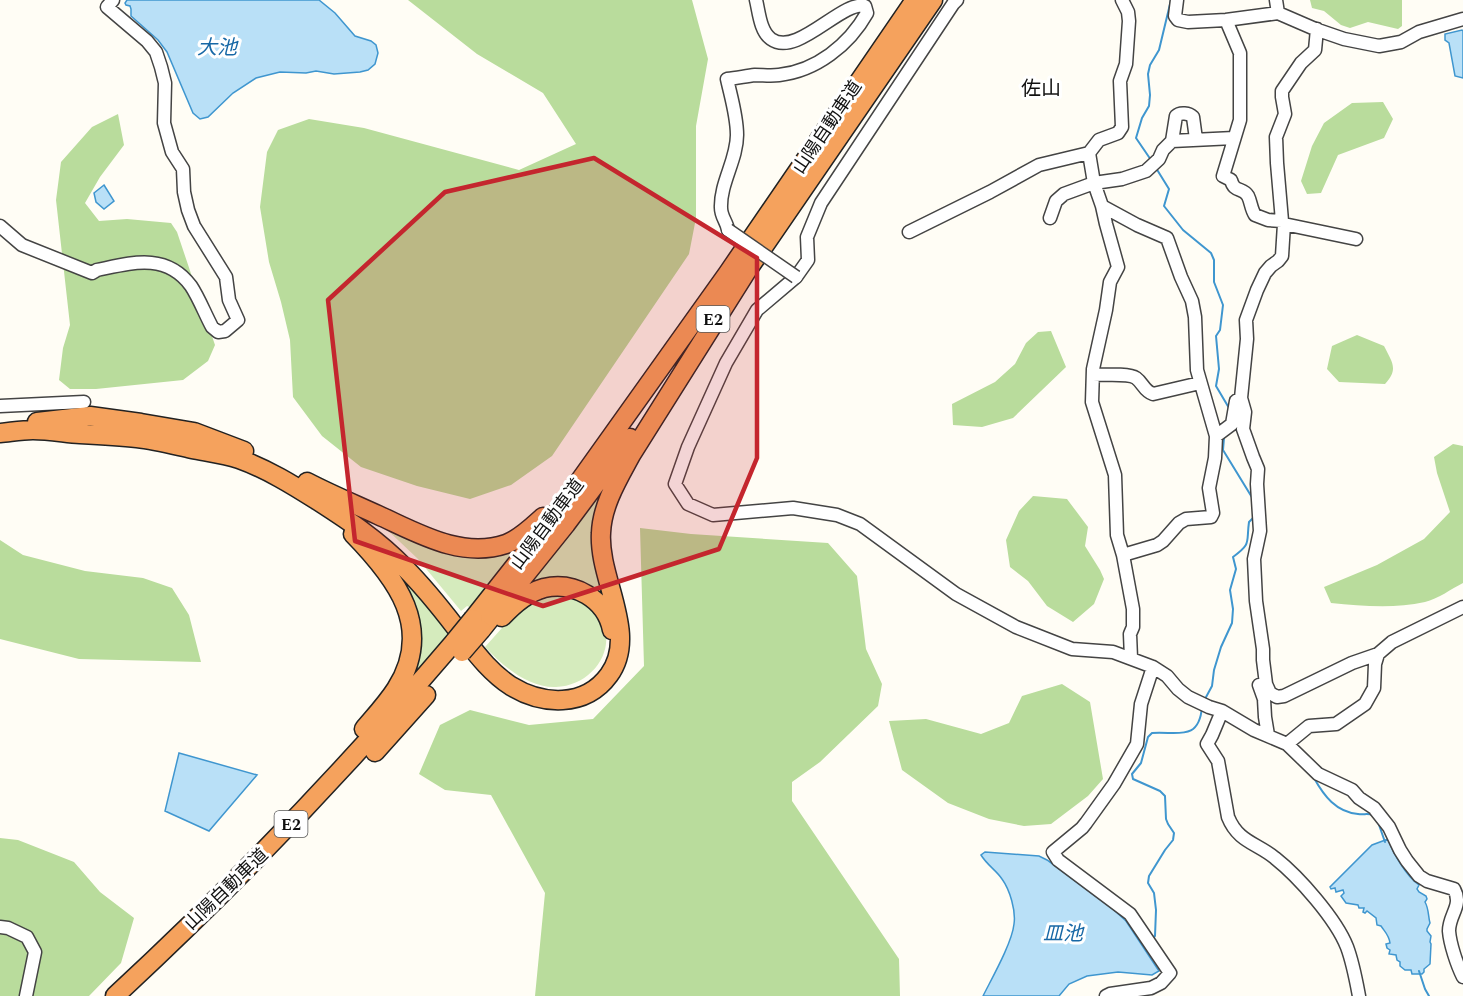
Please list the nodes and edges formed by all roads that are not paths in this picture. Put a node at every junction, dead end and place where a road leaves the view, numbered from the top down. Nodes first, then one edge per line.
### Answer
1 (113, 0) edge
2 (756, 0) edge
3 (915, 0) edge
4 (933, 0) edge
5 (957, 0) edge
6 (1122, 0) edge
7 (1177, 0) edge
8 (1277, 6) edge
9 (1463, 19) edge
10 (1226, 20) junction
11 (1317, 29) junction
12 (1234, 138) junction
13 (1196, 139) junction
14 (1172, 141) junction
15 (1089, 153) junction
16 (1094, 183) junction
17 (1102, 206) junction
18 (1050, 218) dead end
19 (1283, 222) junction
20 (0, 226) edge
21 (909, 232) dead end
22 (1356, 239) dead end
23 (748, 269) junction
24 (796, 277) junction
25 (1093, 375) junction
26 (1200, 383) junction
27 (1241, 398) junction
28 (84, 402) dead end
29 (0, 406) edge
30 (0, 425) edge
31 (32, 426) junction
32 (0, 433) edge
33 (1216, 436) junction
34 (577, 484) junction
35 (318, 494) junction
36 (1123, 555) junction
37 (1463, 607) edge
38 (480, 628) junction
39 (459, 647) junction
40 (1378, 654) junction
41 (1131, 658) junction
42 (1263, 660) junction
43 (1152, 667) junction
44 (1220, 715) junction
45 (1268, 735) junction
46 (1287, 744) junction
47 (252, 864) junction
48 (0, 927) edge
49 (1463, 977) edge
50 (26, 996) edge
51 (115, 996) edge
52 (133, 996) edge
53 (1106, 996) edge
54 (1359, 996) edge

1 - 20 street
2 - 24 street, bridge
3 - 34 highway, 山陽自動車道 / E2
4 - 23 highway, 山陽自動車道 / E2
5 - 24 street
6 - 15 street
7 - 10 street
8 - 10 street
8 - 11 street
9 - 11 street
10 - 12 street
11 - 19 street
12 - 13 street
12 - 19 street
13 - 14 street
13 - 14 street
14 - 16 street
15 - 16 street
15 - 21 street
16 - 17 street
16 - 18 street
17 - 25 street
17 - 26 street
19 - 22 street
19 - 27 street
23 - 35 highway
23 - 38 highway, 山陽自動車道 / E2
24 - 41 street
25 - 26 street
25 - 36 street
26 - 33 street
27 - 33 street
27 - 42 street
28 - 29 street
30 - 31 highway
31 - 32 highway
31 - 35 highway
33 - 36 street
34 - 35 highway
34 - 38 highway, 山陽自動車道 / E2
35 - 38 highway
35 - 47 highway
36 - 41 street
37 - 40 street
38 - 39 highway, 山陽自動車道 / E2, bridge
39 - 47 highway, 山陽自動車道 / E2
39 - 52 highway, 山陽自動車道 / E2
40 - 42 street
40 - 46 street
41 - 43 street
42 - 45 street
43 - 44 street
43 - 53 street
44 - 45 street
44 - 54 street
45 - 46 street
46 - 49 street
47 - 51 highway, 山陽自動車道 / E2
48 - 50 street

